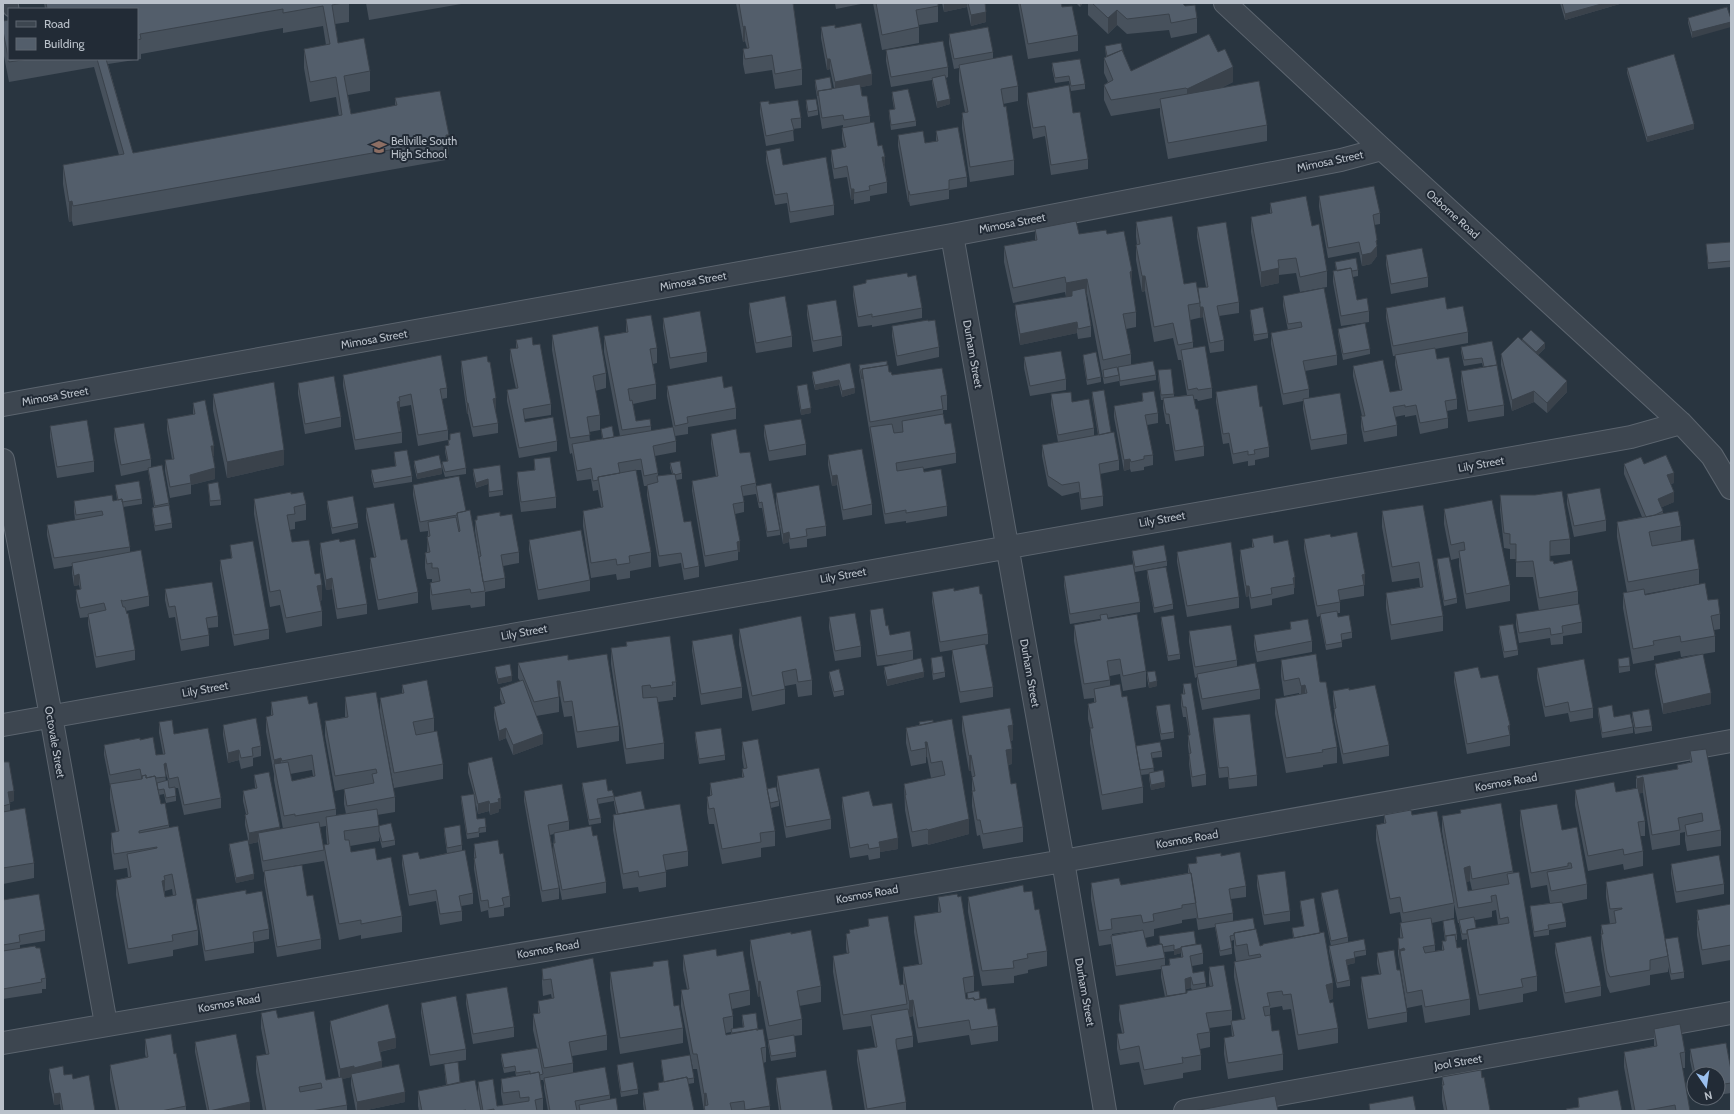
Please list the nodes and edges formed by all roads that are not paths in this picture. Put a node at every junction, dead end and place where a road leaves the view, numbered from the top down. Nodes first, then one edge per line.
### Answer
1 (1225, 3) edge
2 (1382, 150) junction
3 (952, 235) junction
4 (3, 405) edge
5 (1681, 423) junction
6 (3, 460) edge
7 (1731, 488) edge
8 (1007, 546) junction
9 (51, 716) junction
10 (3, 725) edge
11 (1731, 741) edge
12 (1063, 861) junction
13 (1731, 1013) edge
14 (106, 1024) junction
15 (3, 1043) edge
16 (1105, 1111) edge
17 (1185, 1111) edge

1 - 2 street, Osborne Road
2 - 3 street, Mimosa Street
2 - 5 street, Osborne Road
3 - 4 street, Mimosa Street
3 - 8 street, Durham Street
5 - 7 street, Osborne Road
5 - 8 street, Lily Street
6 - 9 street, Octovale Street
8 - 9 street, Lily Street
8 - 12 street, Durham Street
9 - 10 street, Lily Street
9 - 14 street, Octovale Street
11 - 12 street, Kosmos Road
12 - 14 street, Kosmos Road
12 - 16 street, Durham Street
13 - 17 street, Jool Street
14 - 15 street, Kosmos Road

